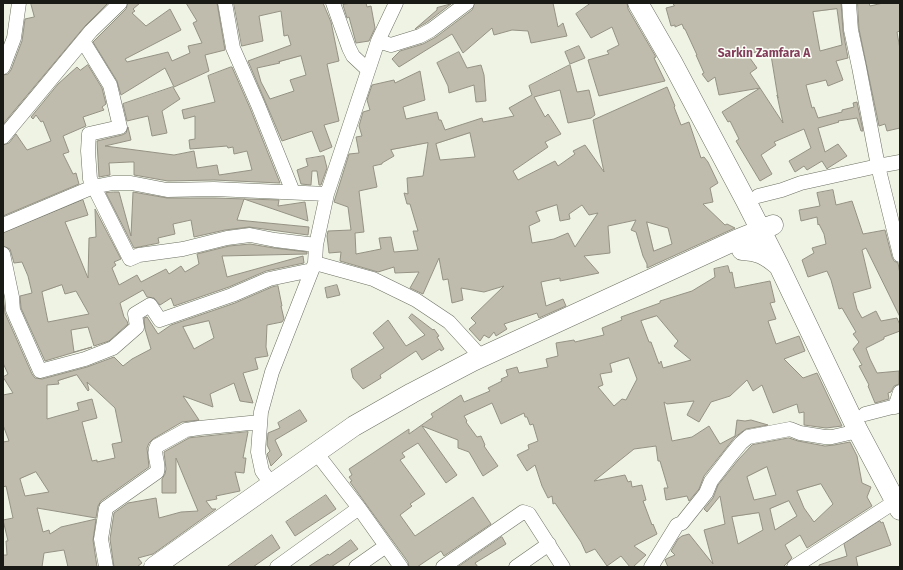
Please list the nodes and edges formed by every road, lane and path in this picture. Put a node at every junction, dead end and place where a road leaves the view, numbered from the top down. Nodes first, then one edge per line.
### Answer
1 (19, 3) edge
2 (120, 3) edge
3 (225, 3) edge
4 (333, 3) edge
5 (396, 3) edge
6 (467, 3) edge
7 (638, 3) edge
8 (653, 3) edge
9 (849, 3) edge
10 (83, 41) junction
11 (378, 41) junction
12 (3, 67) edge
13 (368, 70) junction
14 (3, 137) edge
15 (900, 162) edge
16 (878, 166) junction
17 (93, 187) junction
18 (293, 192) junction
19 (327, 194) junction
20 (752, 198) junction
21 (3, 225) edge
22 (769, 232) junction
23 (316, 245) junction
24 (739, 245) junction
25 (3, 254) edge
26 (900, 256) edge
27 (314, 266) junction
28 (779, 266) junction
29 (481, 357) junction
30 (900, 392) edge
31 (898, 406) edge
32 (260, 422) junction
33 (862, 423) junction
34 (321, 459) junction
35 (271, 484) junction
36 (899, 494) edge
37 (359, 508) junction
38 (549, 544) junction
39 (386, 546) junction
40 (106, 567) edge
41 (154, 567) edge
42 (172, 567) edge
43 (277, 567) edge
44 (356, 567) edge
45 (400, 567) edge
46 (443, 567) edge
47 (516, 567) edge
48 (563, 567) edge
49 (651, 567) edge
50 (794, 567) edge

1 - 12 street
2 - 10 street
3 - 18 street
4 - 13 street
5 - 11 street
6 - 11 street
7 - 20 main road
8 - 20 main road
9 - 16 street
10 - 14 street
10 - 17 street
11 - 13 street
13 - 19 street
15 - 16 street
16 - 20 street
16 - 26 street
17 - 18 street
17 - 21 street
17 - 23 street
18 - 19 street
19 - 23 street
20 - 22 main road
20 - 24 main road
22 - 24 main road
22 - 28 main road
22 - 33 main road
23 - 27 street
24 - 28 main road
24 - 29 main road
24 - 34 main road
25 - 27 street
27 - 29 street
27 - 32 street
28 - 33 main road
29 - 35 main road
30 - 31 street
31 - 33 street
32 - 35 street
32 - 40 street
33 - 36 main road
33 - 49 street
34 - 37 street
34 - 42 main road
35 - 41 main road
36 - 50 street
37 - 39 street
37 - 43 street
38 - 46 street
38 - 47 street
38 - 48 street
39 - 44 street
39 - 45 street

